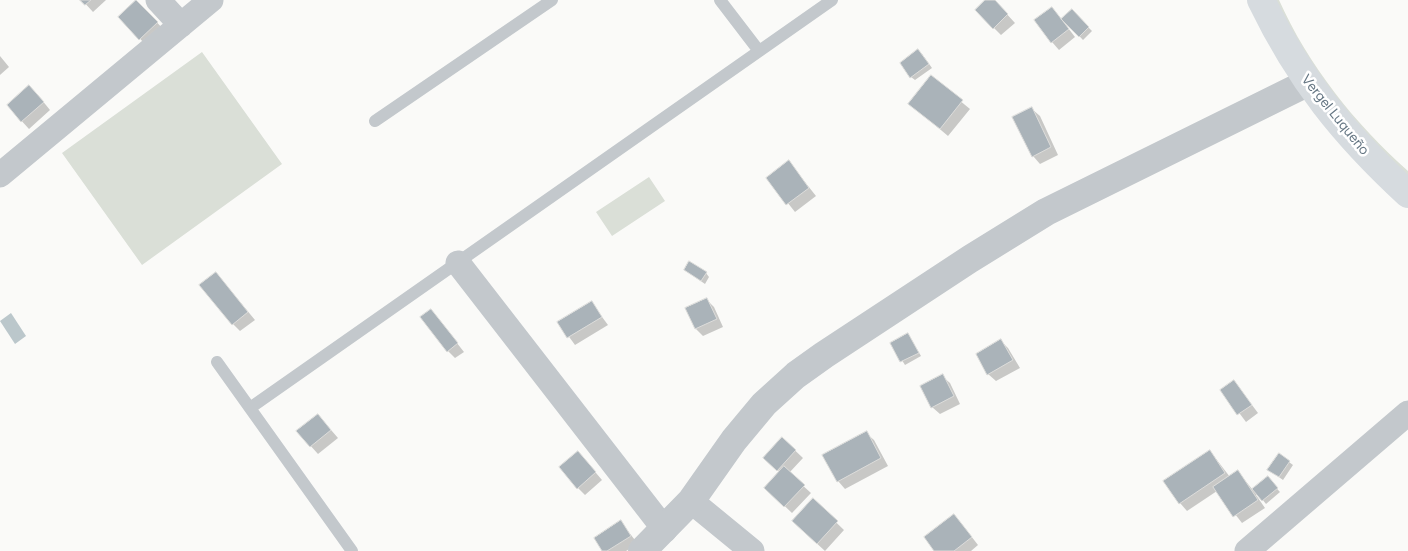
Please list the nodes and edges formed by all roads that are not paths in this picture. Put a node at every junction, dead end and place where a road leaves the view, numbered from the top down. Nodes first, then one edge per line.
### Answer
1 (158, 0) edge
2 (211, 0) edge
3 (552, 0) edge
4 (720, 0) edge
5 (832, 0) edge
6 (1261, 0) edge
7 (181, 25) junction
8 (759, 51) junction
9 (1307, 83) junction
10 (375, 122) dead end
11 (0, 175) edge
12 (1408, 194) edge
13 (458, 263) junction
14 (216, 362) dead end
15 (250, 408) junction
16 (1408, 413) edge
17 (691, 501) junction
18 (665, 530) junction
19 (352, 551) edge
20 (642, 551) edge
21 (752, 551) edge
22 (1247, 551) edge

1 - 7 street
2 - 7 street
3 - 10 lane
4 - 8 lane
5 - 8 lane
6 - 9 main road, Vergel Luqueño
7 - 11 street
8 - 13 lane
9 - 12 main road, Vergel Luqueño
9 - 17 street
13 - 15 lane
13 - 18 street
14 - 15 lane
15 - 19 lane
16 - 22 street
17 - 18 street
17 - 21 street
18 - 20 street

